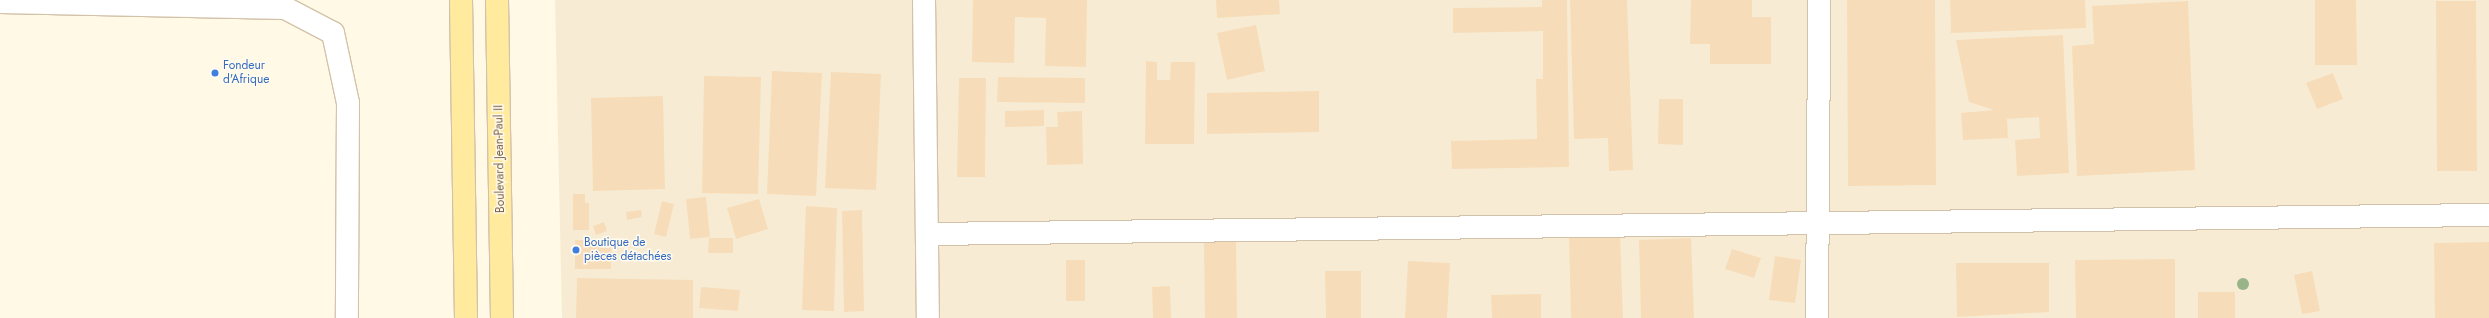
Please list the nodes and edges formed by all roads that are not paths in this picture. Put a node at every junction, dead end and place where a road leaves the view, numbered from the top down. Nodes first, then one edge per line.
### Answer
1 (461, 0) edge
2 (497, 0) edge
3 (924, 0) edge
4 (1819, 0) edge
5 (0, 2) edge
6 (2489, 215) edge
7 (1819, 225) junction
8 (928, 234) junction
9 (347, 318) edge
10 (466, 318) edge
11 (502, 318) edge
12 (928, 318) edge
13 (1817, 318) edge

1 - 10 main road
2 - 11 main road, Boulevard Jean-Paul II
3 - 8 street
4 - 7 street
5 - 9 street
6 - 7 street
7 - 8 street
7 - 13 street
8 - 12 street

